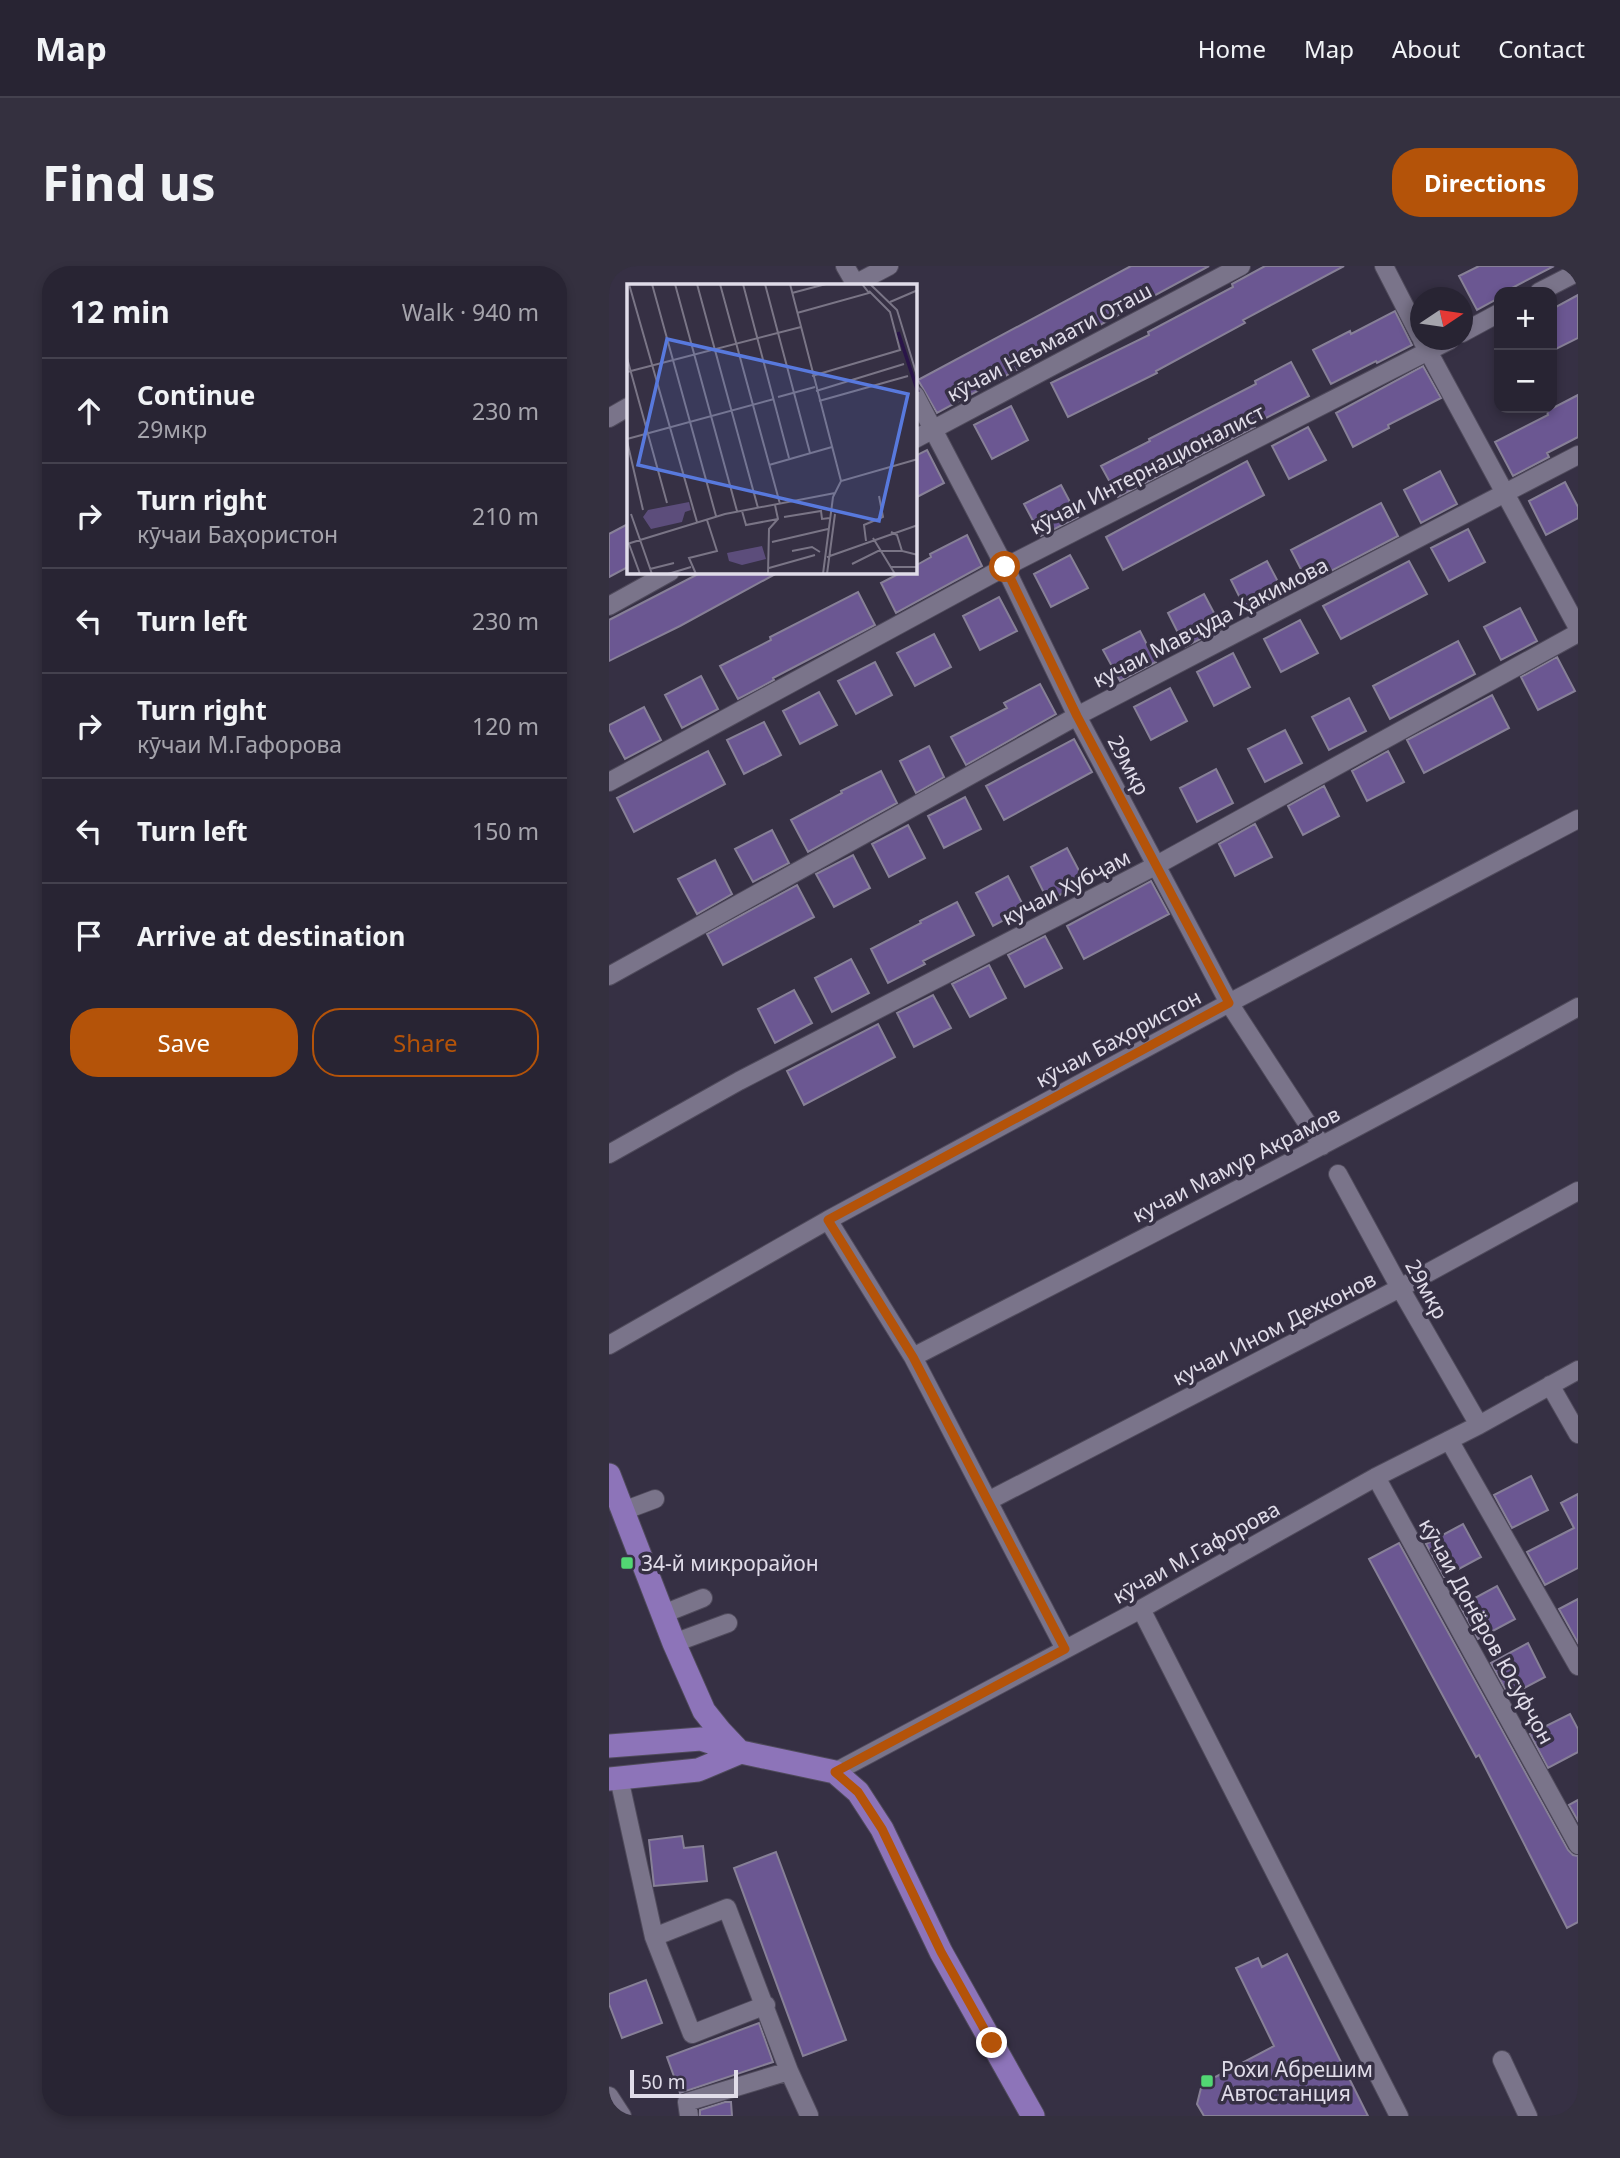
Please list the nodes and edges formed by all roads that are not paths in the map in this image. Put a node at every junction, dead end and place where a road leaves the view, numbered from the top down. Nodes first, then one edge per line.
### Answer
1 (845, 266) edge
2 (889, 266) edge
3 (1241, 266) edge
4 (1384, 266) edge
5 (1578, 272) edge
6 (854, 284) edge
7 (856, 284) edge
8 (1549, 287) edge
9 (1410, 315) edge
10 (1494, 316) edge
11 (1473, 327) edge
12 (1410, 350) edge
13 (1428, 350) edge
14 (917, 398) edge
15 (627, 408) edge
16 (609, 418) edge
17 (934, 428) junction
18 (917, 438) edge
19 (1578, 455) edge
20 (1507, 494) junction
21 (1005, 567) junction
22 (666, 574) edge
23 (609, 606) edge
24 (1578, 631) edge
25 (1077, 716) junction
26 (609, 782) edge
27 (1578, 819) edge
28 (1156, 866) junction
29 (609, 976) edge
30 (1229, 1003) junction
31 (1578, 1007) edge
32 (1322, 1146) junction
33 (609, 1154) edge
34 (1338, 1174) dead end
35 (1578, 1191) edge
36 (828, 1220) junction
37 (1400, 1288) junction
38 (609, 1345) edge
39 (913, 1357) junction
40 (1578, 1370) edge
41 (1551, 1385) junction
42 (1479, 1425) junction
43 (1578, 1434) edge
44 (1449, 1440) junction
45 (609, 1475) edge
46 (1376, 1477) junction
47 (655, 1499) dead end
48 (988, 1501) junction
49 (623, 1511) junction
50 (703, 1598) dead end
51 (1141, 1609) junction
52 (663, 1614) junction
53 (728, 1623) dead end
54 (674, 1643) junction
55 (1065, 1649) junction
56 (1578, 1666) edge
57 (704, 1711) junction
58 (679, 1740) junction
59 (613, 1746) edge
60 (741, 1752) junction
61 (835, 1772) junction
62 (614, 1778) edge
63 (1578, 1845) edge
64 (654, 1937) junction
65 (766, 2005) junction
66 (1502, 2060) dead end
67 (789, 2071) junction
68 (609, 2096) edge
69 (809, 2115) edge
70 (622, 2116) edge
71 (689, 2116) edge
72 (1033, 2116) edge
73 (1399, 2116) edge
74 (1528, 2116) edge

1 - 6 street
2 - 7 street
3 - 17 street, кӯчаи Неъмаати Оташ
4 - 9 street
5 - 8 street
10 - 11 street
12 - 21 street, кӯчаи Интернационалист
13 - 20 street
14 - 17 street, 29мкр
15 - 16 street
17 - 18 street, кӯчаи Неъмаати Оташ
17 - 21 street, 29мкр
19 - 20 street, кучаи Мавҷуда Ҳакимова
20 - 24 street
20 - 25 street, кучаи Мавҷуда Ҳакимова
21 - 25 street, 29мкр
21 - 26 street, кӯчаи Интернационалист
22 - 23 street
24 - 28 street, кучаи Хубҷам
25 - 28 street, 29мкр
25 - 29 street, кучаи Мавҷуда Ҳакимова
27 - 30 street, кӯчаи Баҳористон
28 - 30 street, 29мкр
28 - 33 street, кучаи Хубҷам
30 - 32 street, 29мкр
30 - 36 street, кӯчаи Баҳористон
31 - 32 street, кучаи Мамур Акрамов
32 - 39 street, кучаи Мамур Акрамов
34 - 37 street, 29мкр
35 - 37 street, кучаи Ином Дехконов
36 - 38 street, кӯчаи Баҳористон
36 - 39 street
37 - 42 street, 29мкр
37 - 48 street, кучаи Ином Дехконов
39 - 48 street
40 - 41 street, кӯчаи М.Гафорова
41 - 42 street, кӯчаи М.Гафорова
41 - 43 street
42 - 44 street, кӯчаи М.Гафорова
44 - 46 street, кӯчаи М.Гафорова
44 - 56 street
45 - 49 main road
46 - 51 street, кӯчаи М.Гафорова
46 - 63 street, кӯчаи Донёров Юсуфҷон
47 - 49 street
48 - 55 street
49 - 52 main road
50 - 52 street
51 - 55 street, кӯчаи М.Гафорова
51 - 73 street
52 - 54 main road
53 - 54 street
54 - 57 main road
55 - 61 street, кӯчаи М.Гафорова
57 - 58 main road
57 - 60 main road
58 - 59 main road
58 - 60 main road
59 - 62 main road
60 - 61 main road
60 - 62 main road
61 - 72 main road
62 - 64 street
64 - 65 street
64 - 65 street
65 - 67 street
66 - 74 street
67 - 69 street
67 - 71 street
68 - 70 street

